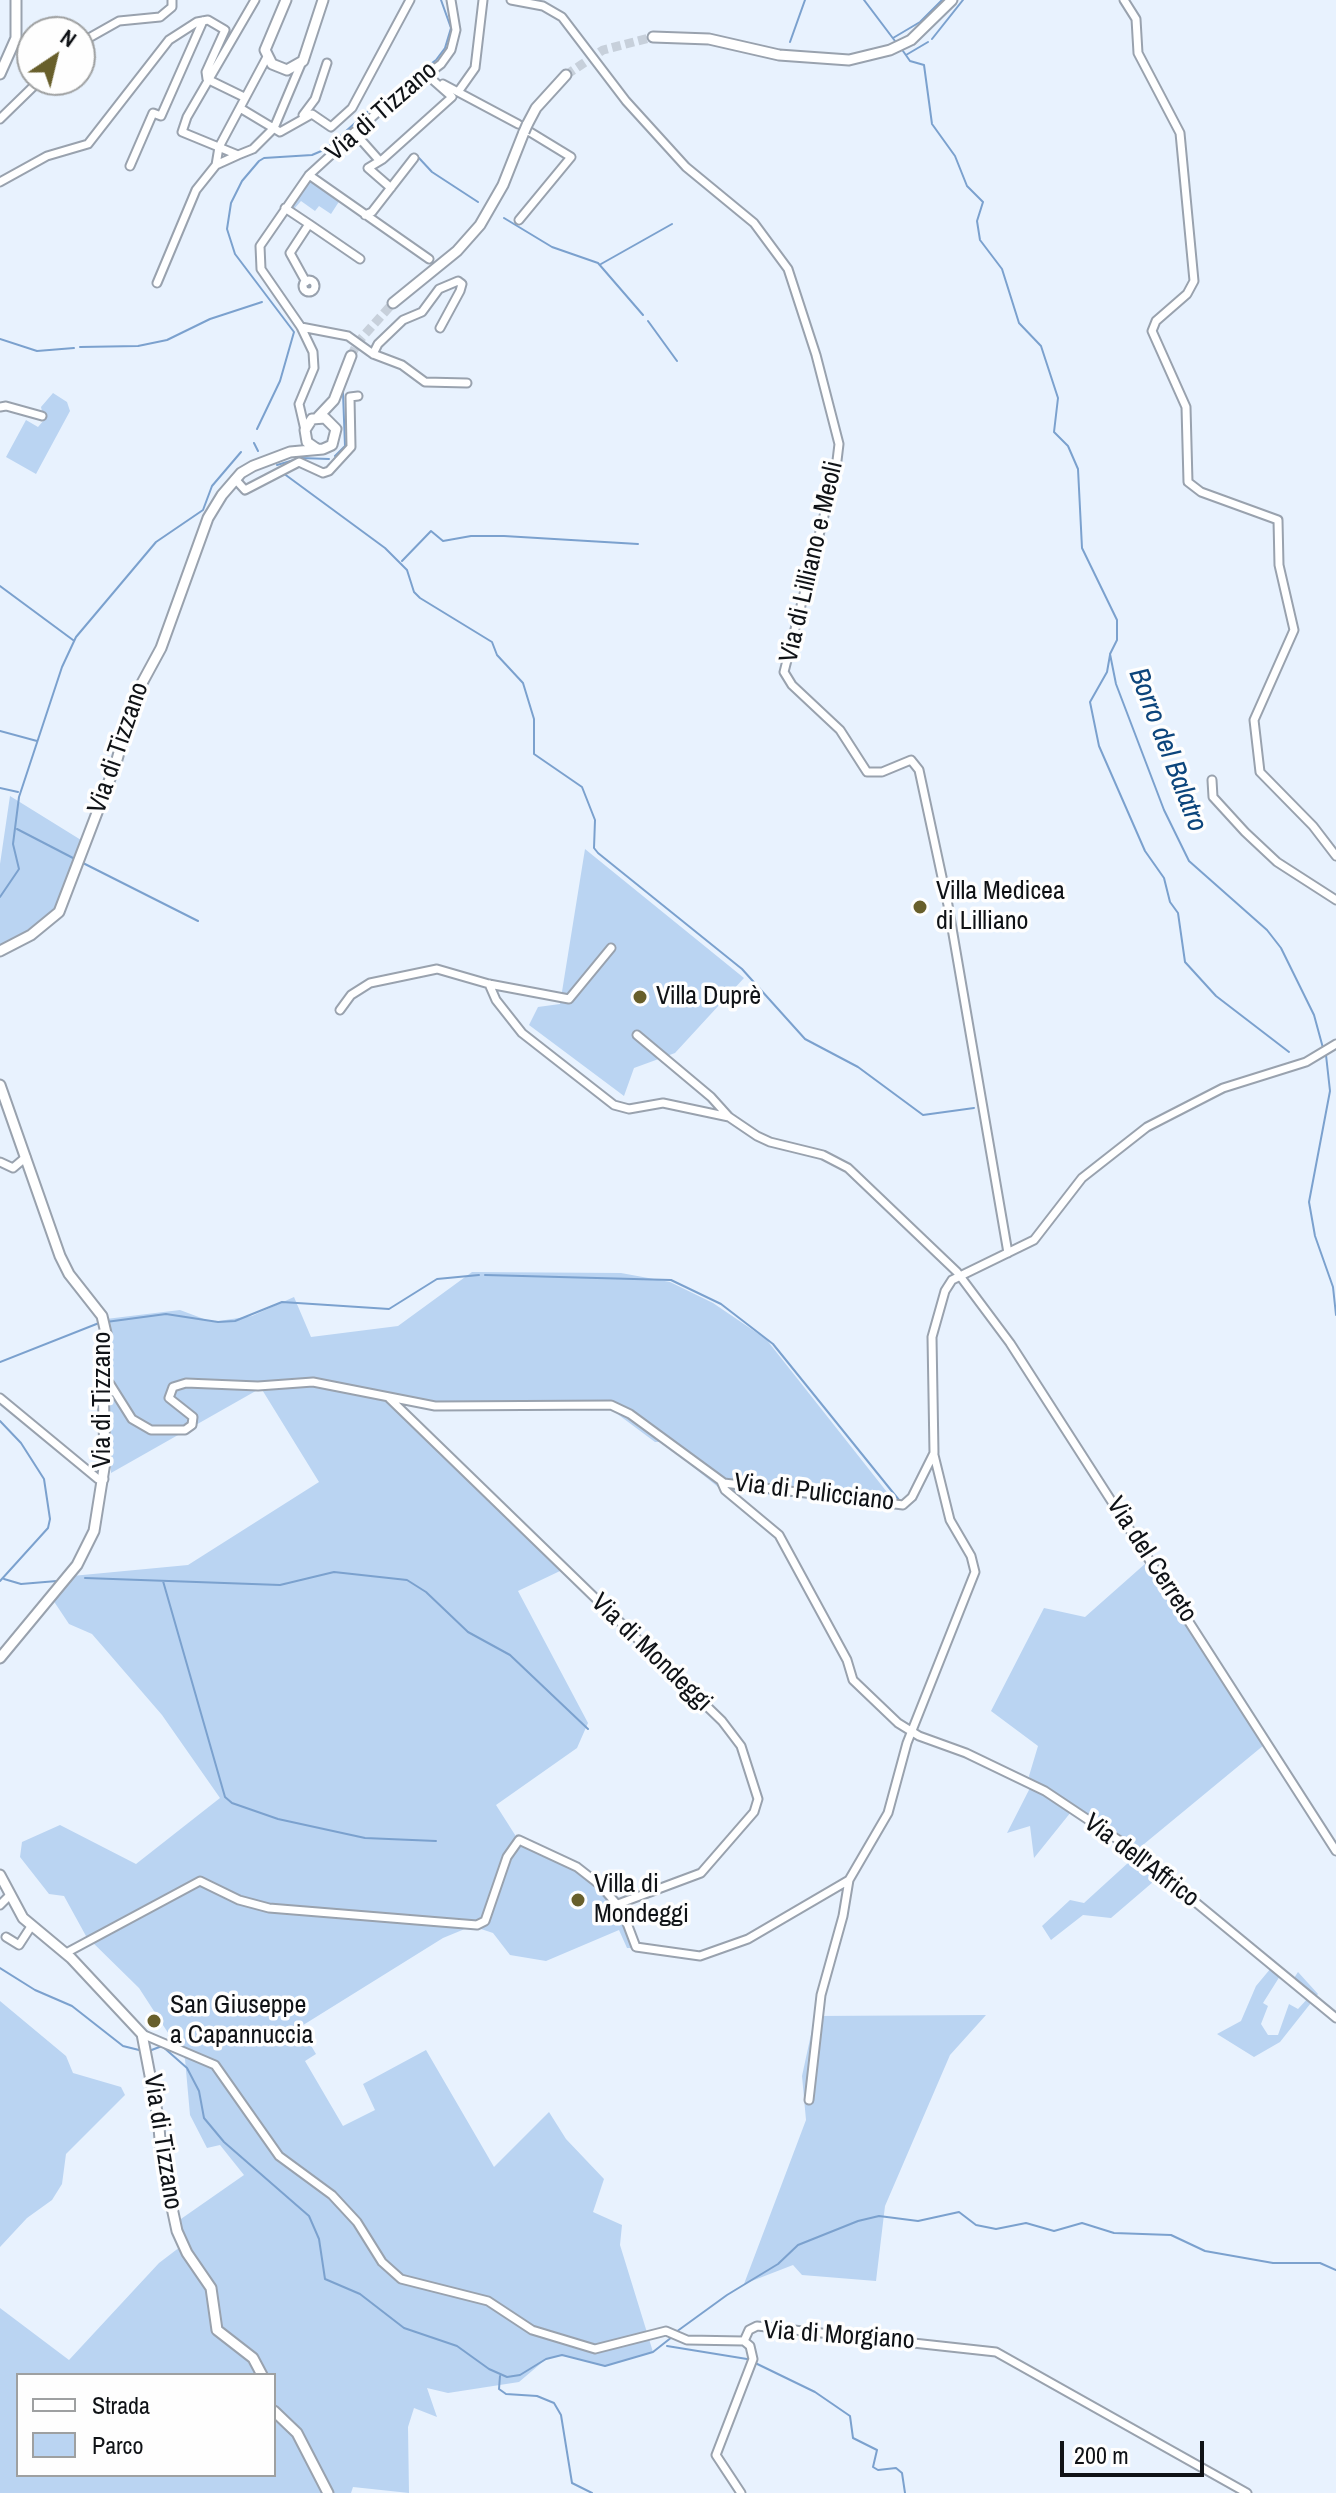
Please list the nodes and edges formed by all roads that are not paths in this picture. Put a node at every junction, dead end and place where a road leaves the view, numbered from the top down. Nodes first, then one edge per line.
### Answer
1 (16, 0) edge
2 (172, 0) edge
3 (255, 0) edge
4 (286, 0) edge
5 (323, 0) edge
6 (410, 0) edge
7 (451, 0) edge
8 (483, 0) edge
9 (511, 0) edge
10 (952, 0) edge
11 (1124, 0) edge
12 (528, 1) edge
13 (203, 21) junction
14 (96, 34) edge
15 (653, 37) tunnel mouth
16 (267, 57) junction
17 (327, 63) dead end
18 (301, 64) junction
19 (0, 74) edge
20 (428, 75) junction
21 (566, 75) tunnel mouth
22 (210, 81) junction
23 (458, 92) junction
24 (24, 96) edge
25 (244, 97) junction
26 (240, 108) junction
27 (0, 119) edge
28 (296, 124) junction
29 (274, 128) junction
30 (525, 128) junction
31 (354, 132) junction
32 (219, 147) junction
33 (238, 155) junction
34 (414, 158) dead end
35 (378, 159) junction
36 (216, 165) junction
37 (130, 166) dead end
38 (309, 175) junction
39 (0, 182) edge
40 (391, 188) junction
41 (285, 208) junction
42 (369, 215) junction
43 (519, 220) dead end
44 (309, 224) junction
45 (360, 259) dead end
46 (429, 259) dead end
47 (306, 282) dead end
48 (157, 283) dead end
49 (393, 303) tunnel mouth
50 (301, 327) junction
51 (440, 328) dead end
52 (373, 354) junction
53 (351, 356) tunnel mouth
54 (467, 383) dead end
55 (337, 392) junction
56 (358, 396) dead end
57 (0, 407) edge
58 (300, 408) junction
59 (42, 416) dead end
60 (316, 418) junction
61 (334, 425) junction
62 (305, 431) junction
63 (328, 453) junction
64 (280, 455) junction
65 (235, 479) junction
66 (1212, 780) dead end
67 (1336, 856) edge
68 (1336, 900) edge
69 (611, 948) dead end
70 (0, 951) edge
71 (489, 984) junction
72 (340, 1010) dead end
73 (637, 1035) dead end
74 (1336, 1044) edge
75 (0, 1085) edge
76 (729, 1117) junction
77 (26, 1157) junction
78 (0, 1162) edge
79 (1008, 1253) junction
80 (959, 1274) junction
81 (103, 1380) junction
82 (386, 1396) junction
83 (0, 1398) edge
84 (934, 1453) junction
85 (104, 1479) junction
86 (721, 1481) junction
87 (0, 1658) edge
88 (915, 1722) junction
89 (898, 1723) junction
90 (911, 1732) junction
91 (925, 1738) junction
92 (907, 1743) junction
93 (1336, 1851) edge
94 (0, 1875) edge
95 (849, 1880) junction
96 (9, 1896) junction
97 (618, 1904) junction
98 (0, 1905) edge
99 (32, 1925) junction
100 (6, 1937) dead end
101 (66, 1953) junction
102 (1336, 2018) edge
103 (142, 2034) junction
104 (809, 2100) dead end
105 (744, 2341) junction
106 (261, 2373) edge
107 (276, 2413) edge
108 (328, 2493) edge
109 (741, 2493) edge
110 (1247, 2493) edge

1 - 19 main road
2 - 14 street
3 - 22 street
4 - 16 main road
5 - 18 main road
6 - 28 street
7 - 20 street, Via di Tizzano
8 - 23 street
9 - 12 street, Via di Lilliano e Meoli
10 - 15 main road
11 - 67 street
12 - 79 street, Via di Lilliano e Meoli
13 - 22 street
13 - 37 street
13 - 39 street
16 - 18 main road
16 - 25 street
17 - 28 street
18 - 29 street
20 - 23 street
20 - 31 street, Via di Tizzano
20 - 35 street
21 - 30 main road
22 - 25 street
22 - 32 street
23 - 30 street
24 - 27 street
25 - 26 street
26 - 29 street
26 - 32 street
28 - 29 street
29 - 33 street
30 - 43 street
30 - 49 main road
31 - 35 street
31 - 38 street, Via di Tizzano
32 - 33 street
32 - 36 street
33 - 36 street
34 - 40 street
35 - 40 street
36 - 48 street
38 - 41 street, Via di Tizzano
38 - 42 street, Via di Tizzano
40 - 42 street
41 - 44 street
41 - 50 street, Via di Tizzano
42 - 46 street, Via di Tizzano
44 - 45 street
44 - 47 street
50 - 52 street
50 - 58 street, Via di Tizzano
51 - 52 street
52 - 54 street
53 - 55 main road
55 - 60 main road, Via di Tizzano
55 - 61 main road
56 - 63 street
57 - 59 street
58 - 60 street
58 - 62 street, Via di Tizzano
60 - 61 main road
60 - 62 main road, Via di Tizzano
61 - 63 main road
62 - 63 main road, Via di Tizzano
62 - 64 main road, Via di Tizzano
63 - 64 main road, Via di Tizzano
63 - 65 street
64 - 65 main road, Via di Tizzano
65 - 70 main road, Via di Tizzano
66 - 68 street
69 - 71 street
71 - 72 street
71 - 76 street
73 - 76 street
74 - 79 street
75 - 77 main road, Via di Tizzano
76 - 80 street, Via del Cerreto
77 - 78 street
77 - 81 main road, Via di Tizzano
79 - 80 street
80 - 84 street, Via di Pulicciano
80 - 93 street, Via del Cerreto
81 - 82 street, Via di Pulicciano
81 - 85 main road, Via di Tizzano
82 - 86 street, Via di Pulicciano
82 - 97 street, Via di Mondeggi
83 - 85 street
84 - 86 street, Via di Pulicciano
84 - 88 street
85 - 87 main road, Via di Tizzano
86 - 89 street
88 - 90 street
88 - 91 street
89 - 90 street
89 - 92 street
90 - 91 street, Via dell'Affrico
90 - 92 street
91 - 102 street, Via dell'Affrico
92 - 95 street
94 - 96 main road, Via di Tizzano
95 - 97 street
95 - 104 street
96 - 98 street
96 - 99 main road, Via di Tizzano
97 - 101 street
99 - 100 street
99 - 101 main road, Via di Tizzano
101 - 103 main road, Via di Tizzano
103 - 105 street, Via di Morgiano
103 - 106 main road, Via di Tizzano
105 - 109 street
105 - 110 street, Via di Morgiano
107 - 108 main road

